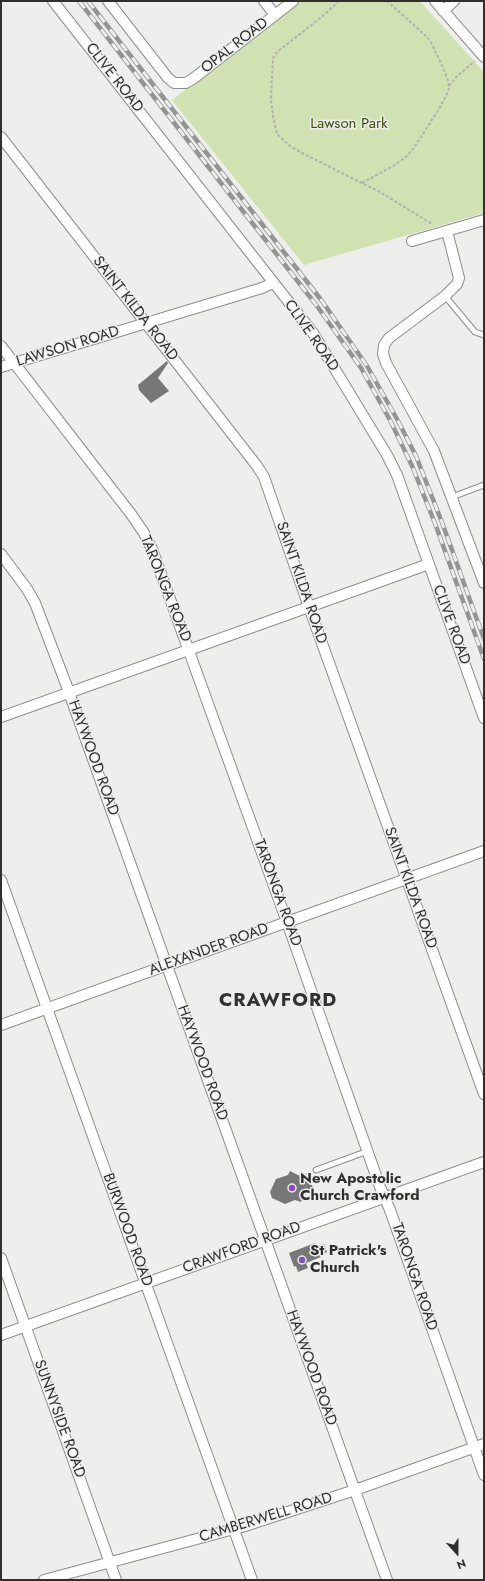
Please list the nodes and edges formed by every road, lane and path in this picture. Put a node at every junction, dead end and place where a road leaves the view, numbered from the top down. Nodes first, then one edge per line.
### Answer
1 (53, 1) edge
2 (108, 1) edge
3 (264, 1) edge
4 (293, 1) edge
5 (339, 1) edge
6 (387, 1) edge
7 (435, 1) edge
8 (454, 1) edge
9 (443, 11) junction
10 (275, 15) junction
11 (480, 58) edge
12 (449, 86) junction
13 (1, 137) edge
14 (362, 183) junction
15 (484, 220) edge
16 (443, 232) junction
17 (412, 241) dead end
18 (273, 283) junction
19 (445, 296) junction
20 (146, 323) junction
21 (484, 335) edge
22 (1, 346) edge
23 (14, 363) junction
24 (1, 367) edge
25 (484, 485) edge
26 (452, 497) junction
27 (1, 554) edge
28 (429, 564) junction
29 (484, 583) edge
30 (309, 607) junction
31 (190, 650) junction
32 (69, 693) junction
33 (1, 717) edge
34 (484, 718) edge
35 (484, 852) edge
36 (407, 879) junction
37 (1, 880) edge
38 (288, 922) junction
39 (166, 966) junction
40 (47, 1008) junction
41 (1, 1025) edge
42 (484, 1094) edge
43 (368, 1151) junction
44 (484, 1162) edge
45 (316, 1170) dead end
46 (385, 1197) junction
47 (265, 1240) junction
48 (1, 1258) edge
49 (146, 1283) junction
50 (25, 1326) junction
51 (1, 1335) edge
52 (484, 1444) edge
53 (474, 1448) junction
54 (484, 1475) edge
55 (355, 1490) junction
56 (234, 1529) junction
57 (110, 1562) junction
58 (44, 1580) edge
59 (116, 1580) edge
60 (252, 1580) edge
61 (387, 1580) edge

1 - 18 street, CLIVE ROAD
2 - 10 street, OPAL ROAD
3 - 10 street
4 - 10 street, OPAL ROAD
5 - 14 path
6 - 12 path
7 - 9 street
8 - 9 street
9 - 11 street
11 - 12 path
12 - 14 path
13 - 20 street, SAINT KILDA ROAD
14 - 16 path
15 - 16 street
16 - 17 street
16 - 19 street
18 - 20 street, LAWSON ROAD
18 - 28 street, CLIVE ROAD
19 - 21 lane
19 - 26 street
20 - 23 street, LAWSON ROAD
20 - 30 street, SAINT KILDA ROAD
22 - 23 street, TARONGA ROAD
23 - 24 street, LAWSON ROAD
23 - 31 street, TARONGA ROAD
25 - 26 lane
26 - 29 street
27 - 32 street, HAYWOOD ROAD
28 - 30 street
28 - 34 street, CLIVE ROAD
30 - 31 street
30 - 36 street, SAINT KILDA ROAD
31 - 32 street
31 - 38 street, TARONGA ROAD
32 - 33 street
32 - 39 street, HAYWOOD ROAD
35 - 36 street, ALEXANDER ROAD
36 - 38 street, ALEXANDER ROAD
36 - 42 street, SAINT KILDA ROAD
37 - 40 street, BURWOOD ROAD
38 - 39 street, ALEXANDER ROAD
38 - 43 street, TARONGA ROAD
39 - 40 street, ALEXANDER ROAD
39 - 47 street, HAYWOOD ROAD
40 - 41 street, ALEXANDER ROAD
40 - 49 street, BURWOOD ROAD
43 - 45 lane
43 - 46 street, TARONGA ROAD
44 - 46 street, CRAWFORD ROAD
46 - 47 street, CRAWFORD ROAD
46 - 53 street, TARONGA ROAD
47 - 49 street, CRAWFORD ROAD
47 - 55 street, HAYWOOD ROAD
48 - 50 street, SUNNYSIDE ROAD
49 - 50 street, CRAWFORD ROAD
49 - 56 street, BURWOOD ROAD
50 - 51 street, CRAWFORD ROAD
50 - 57 street, SUNNYSIDE ROAD
52 - 53 street, CAMBERWELL ROAD
53 - 54 street, TARONGA ROAD
53 - 55 street, CAMBERWELL ROAD
55 - 56 street, CAMBERWELL ROAD
55 - 61 street, HAYWOOD ROAD
56 - 57 street, CAMBERWELL ROAD
56 - 60 street, BURWOOD ROAD
57 - 58 street, CAMBERWELL ROAD
57 - 59 street, SUNNYSIDE ROAD

